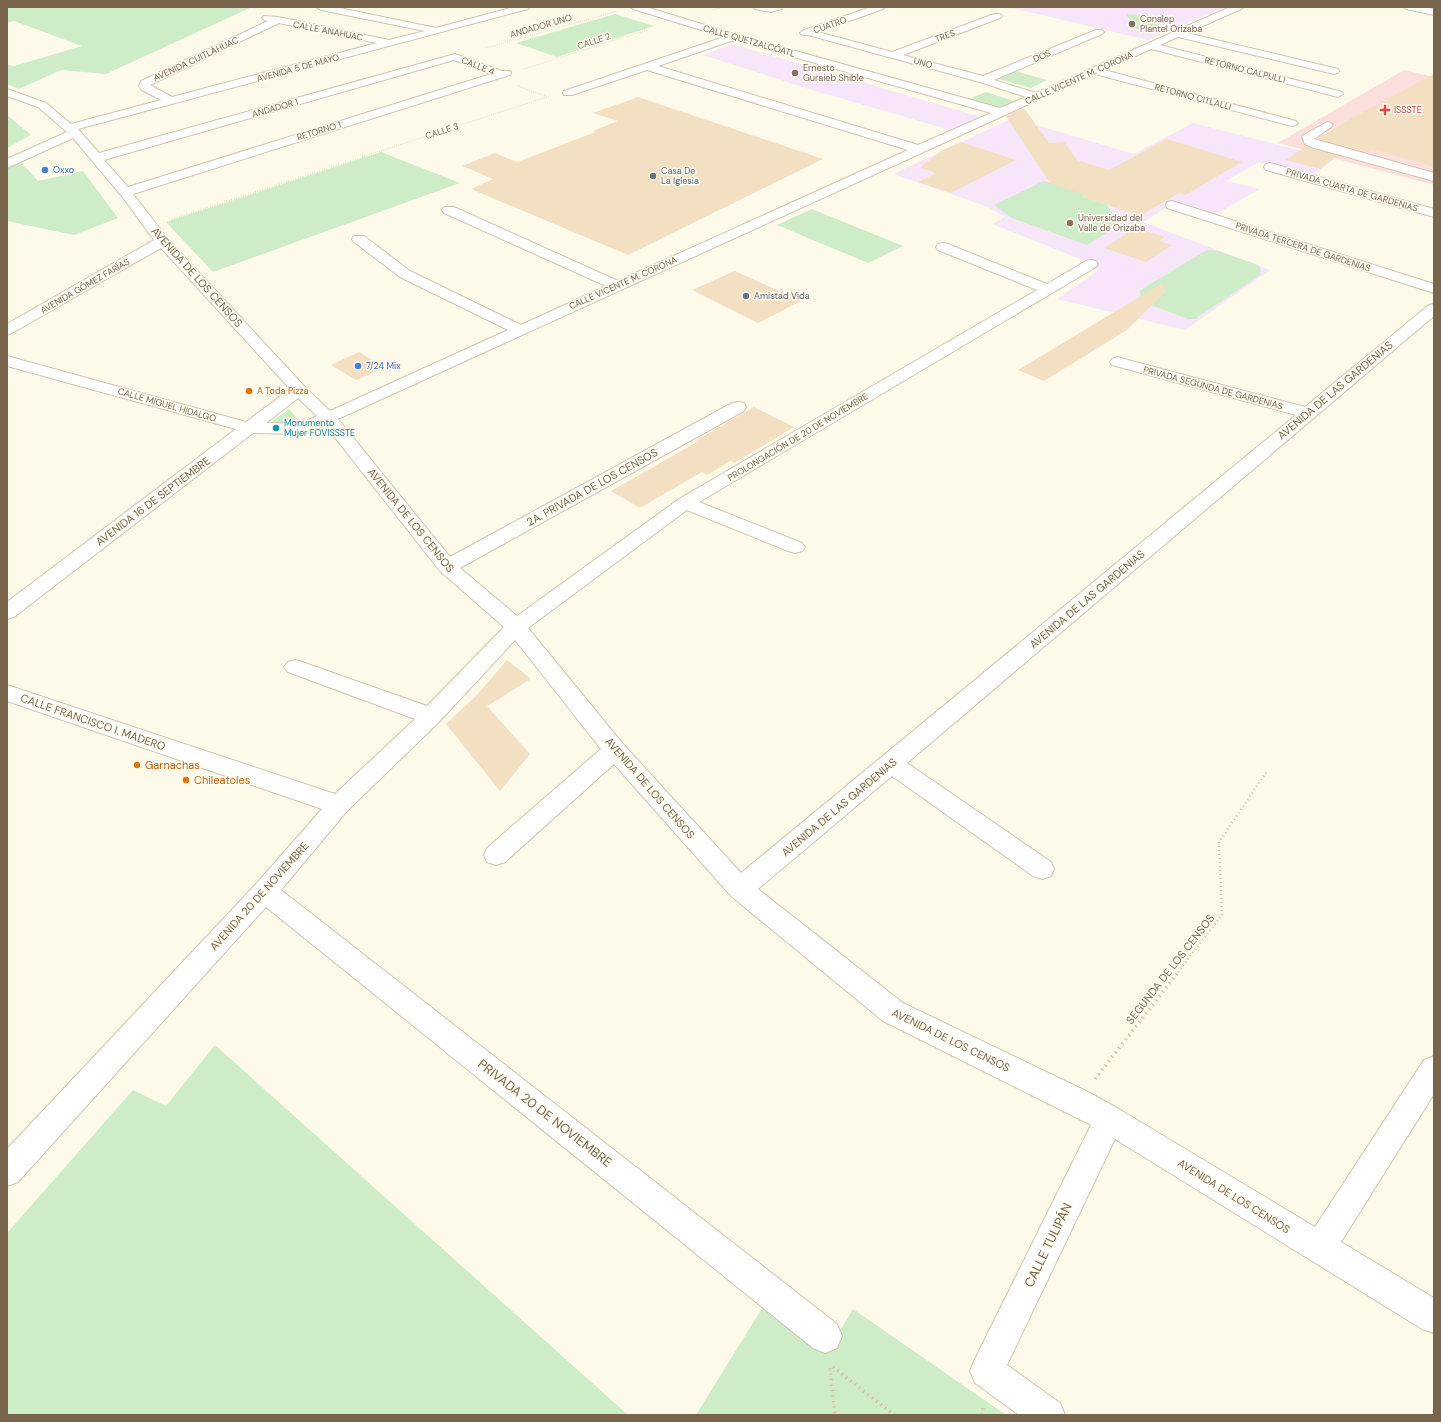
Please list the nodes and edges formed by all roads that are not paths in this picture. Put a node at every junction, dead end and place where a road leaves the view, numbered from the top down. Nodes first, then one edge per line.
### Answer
1 (321, 7) edge
2 (525, 7) edge
3 (636, 7) edge
4 (758, 7) edge
5 (778, 7) edge
6 (880, 7) edge
7 (1238, 7) edge
8 (1409, 7) edge
9 (1434, 12) edge
10 (997, 16) dead end
11 (267, 18) dead end
12 (278, 20) junction
13 (438, 30) junction
14 (807, 32) junction
15 (1099, 32) dead end
16 (1178, 34) junction
17 (733, 37) junction
18 (786, 40) dead end
19 (390, 43) junction
20 (1151, 46) junction
21 (893, 55) junction
22 (455, 57) joint
23 (647, 66) junction
24 (1334, 71) dead end
25 (514, 72) road end
26 (1095, 72) junction
27 (500, 74) junction
28 (984, 80) junction
29 (7, 92) edge
30 (568, 93) road end
31 (1338, 94) dead end
32 (1038, 97) junction
33 (171, 101) junction
34 (1001, 112) junction
35 (1292, 123) dead end
36 (1327, 125) dead end
37 (72, 131) junction
38 (920, 150) junction
39 (96, 158) junction
40 (7, 164) edge
41 (1270, 166) dead end
42 (1434, 177) edge
43 (125, 192) junction
44 (1172, 205) dead end
45 (449, 210) dead end
46 (1434, 213) edge
47 (359, 240) dead end
48 (162, 241) junction
49 (943, 247) dead end
50 (1091, 264) dead end
51 (618, 286) junction
52 (1048, 289) junction
53 (1434, 289) edge
54 (1434, 308) edge
55 (7, 330) edge
56 (520, 330) junction
57 (7, 360) edge
58 (1118, 362) dead end
59 (299, 390) junction
60 (738, 407) dead end
61 (1308, 413) junction
62 (328, 417) junction
63 (250, 428) junction
64 (685, 503) junction
65 (795, 547) dead end
66 (447, 567) junction
67 (7, 612) edge
68 (516, 627) junction
69 (294, 667) dead end
70 (7, 693) edge
71 (431, 716) junction
72 (615, 750) junction
73 (892, 764) junction
74 (339, 805) junction
75 (496, 855) dead end
76 (1042, 869) dead end
77 (740, 889) junction
78 (265, 891) junction
79 (1434, 1069) edge
80 (1109, 1119) junction
81 (7, 1171) edge
82 (1319, 1248) junction
83 (1434, 1318) edge
84 (825, 1336) dead end
85 (1048, 1415) edge

1 - 13 street
2 - 13 street, AVENIDA 5 DE MAYO
3 - 17 street, CALLE QUETZALCÓATL
4 - 5 street
6 - 14 street, CUATRO
7 - 16 street, CALLE VICENTE M. CORONA
8 - 9 street
10 - 21 street, TRES
11 - 12 street, CALLE ANAHUAC
12 - 19 street, CALLE ANAHUAC
12 - 33 street, AVENIDA CUITLÁHUAC
13 - 19 street, AVENIDA 5 DE MAYO
14 - 18 street, CUATRO
14 - 21 street, UNO
15 - 28 street, DOS
16 - 20 street, CALLE VICENTE M. CORONA
16 - 24 street
17 - 23 street
17 - 34 street, CALLE QUETZALCÓATL
19 - 33 street, AVENIDA 5 DE MAYO
20 - 26 street, CALLE VICENTE M. CORONA
20 - 31 street, RETORNO CALPULLI
21 - 28 street, UNO
22 - 27 street, CALLE 4
22 - 39 street, ANDADOR 1
23 - 30 street
23 - 38 street
25 - 27 street, RETORNO 1
26 - 32 street, CALLE VICENTE M. CORONA
26 - 35 street, RETORNO CITLALLI
27 - 43 street, RETORNO 1
28 - 32 street, UNO
29 - 37 street, AVENIDA DE LOS CENSOS
32 - 34 street, CALLE VICENTE M. CORONA
33 - 37 street, AVENIDA 5 DE MAYO
34 - 38 street, CALLE VICENTE M. CORONA
36 - 42 street
37 - 39 street, AVENIDA DE LOS CENSOS
37 - 40 street
38 - 51 street, CALLE VICENTE M. CORONA
39 - 43 street, AVENIDA DE LOS CENSOS
41 - 46 street, PRIVADA CUARTA DE GARDENIAS
43 - 48 street, AVENIDA DE LOS CENSOS
44 - 53 street, PRIVADA TERCERA DE GARDENIAS
45 - 51 street
47 - 56 street
48 - 55 street, AVENIDA GÓMEZ FARÍAS
48 - 59 street, AVENIDA DE LOS CENSOS
49 - 52 street
50 - 52 street, PROLONGACIÓN DE 20 DE NOVIEMBRE
51 - 56 street, CALLE VICENTE M. CORONA
52 - 64 street, PROLONGACIÓN DE 20 DE NOVIEMBRE
54 - 61 street, AVENIDA DE LAS GARDENIAS
56 - 62 street, CALLE VICENTE M. CORONA
57 - 63 street, CALLE MIGUEL HIDALGO
58 - 61 street, PRIVADA SEGUNDA DE GARDENIAS
59 - 62 street, AVENIDA DE LOS CENSOS
59 - 63 street, AVENIDA 16 DE SEPTIEMBRE
60 - 66 street, 2A. PRIVADA DE LOS CENSOS
61 - 73 street, AVENIDA DE LAS GARDENIAS
62 - 63 street, CALLE MIGUEL HIDALGO
62 - 66 street, AVENIDA DE LOS CENSOS
63 - 67 street, AVENIDA 16 DE SEPTIEMBRE
64 - 65 street
64 - 68 street, PROLONGACIÓN DE 20 DE NOVIEMBRE
66 - 68 street, AVENIDA DE LOS CENSOS
68 - 71 street, AVENIDA 20 DE NOVIEMBRE
68 - 72 street, AVENIDA DE LOS CENSOS
69 - 71 street
70 - 74 street, CALLE FRANCISCO I. MADERO
71 - 74 street, AVENIDA 20 DE NOVIEMBRE
72 - 75 street
72 - 77 street, AVENIDA DE LOS CENSOS
73 - 76 street
73 - 77 street, AVENIDA DE LAS GARDENIAS
74 - 78 street, AVENIDA 20 DE NOVIEMBRE
77 - 80 street, AVENIDA DE LOS CENSOS
78 - 81 street, AVENIDA 20 DE NOVIEMBRE
78 - 84 street, PRIVADA 20 DE NOVIEMBRE
79 - 82 street
80 - 82 street, AVENIDA DE LOS CENSOS
80 - 85 street, CALLE TULIPÁN
82 - 83 street, AVENIDA DE LOS CENSOS

